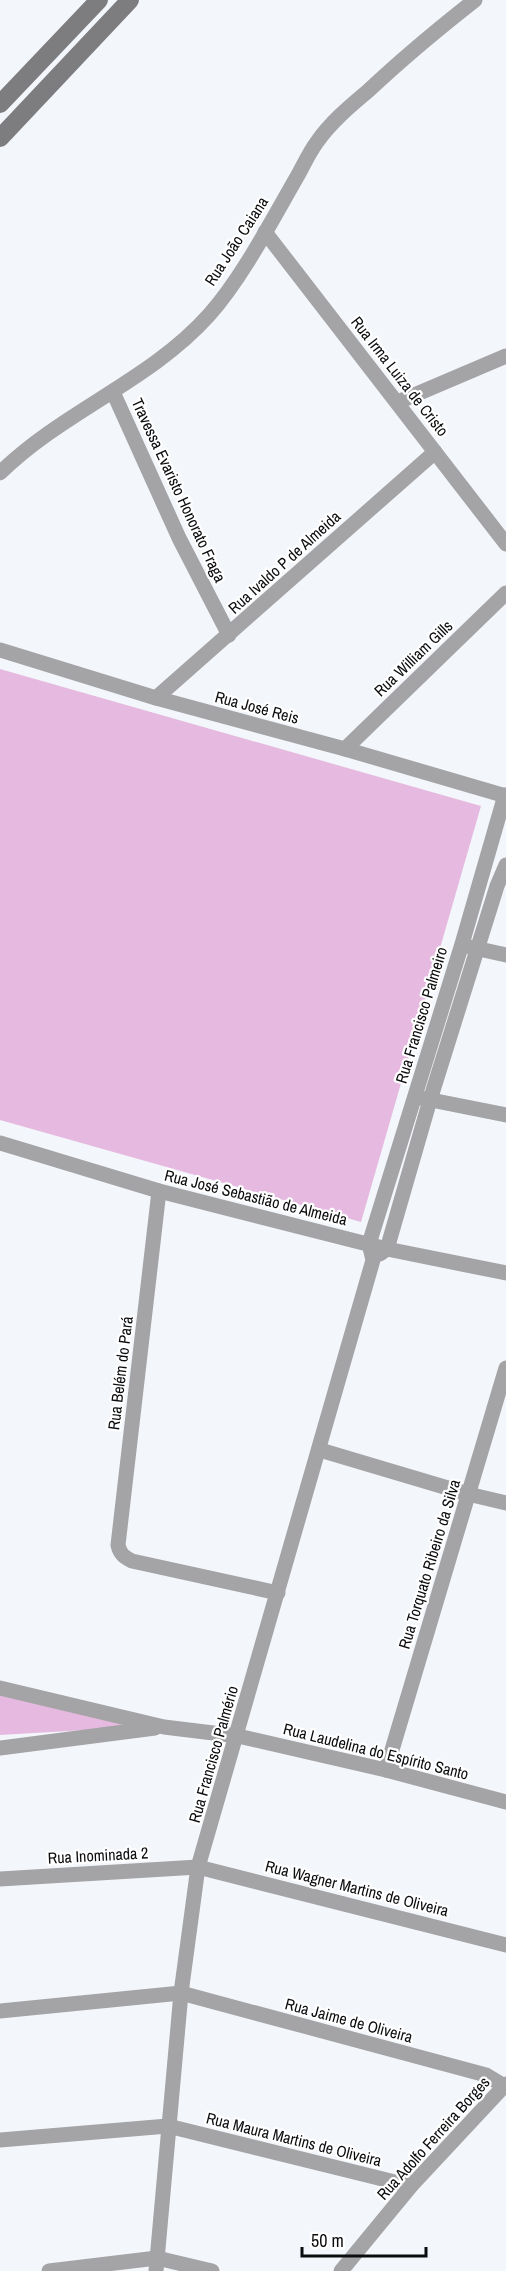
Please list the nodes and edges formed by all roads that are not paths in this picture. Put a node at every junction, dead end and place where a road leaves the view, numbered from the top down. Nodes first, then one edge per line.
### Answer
1 (99, 0) edge
2 (130, 0) edge
3 (475, 0) edge
4 (0, 104) edge
5 (0, 138) edge
6 (265, 232) junction
7 (506, 356) edge
8 (113, 393) junction
9 (398, 402) junction
10 (435, 452) junction
11 (0, 473) edge
12 (506, 544) edge
13 (506, 592) edge
14 (229, 635) junction
15 (0, 650) edge
16 (156, 698) junction
17 (345, 749) junction
18 (505, 795) edge
19 (488, 852) junction
20 (506, 859) edge
21 (506, 865) edge
22 (462, 944) junction
23 (478, 949) junction
24 (506, 955) edge
25 (422, 1098) junction
26 (506, 1115) edge
27 (0, 1143) edge
28 (159, 1191) junction
29 (369, 1244) junction
30 (387, 1249) junction
31 (373, 1260) junction
32 (506, 1273) edge
33 (506, 1368) edge
34 (320, 1450) junction
35 (468, 1494) junction
36 (506, 1503) edge
37 (278, 1593) junction
38 (0, 1688) edge
39 (164, 1727) junction
40 (238, 1736) junction
41 (0, 1748) edge
42 (386, 1770) junction
43 (506, 1802) edge
44 (198, 1867) junction
45 (0, 1879) edge
46 (506, 1945) edge
47 (181, 1993) junction
48 (0, 2011) edge
49 (505, 2086) edge
50 (168, 2126) junction
51 (0, 2140) edge
52 (411, 2186) junction
53 (156, 2264) edge
54 (49, 2271) edge
55 (212, 2271) edge
56 (341, 2271) edge

1 - 4 main road
2 - 5 main road
3 - 6 street, Rua João Caiana
6 - 8 street, Rua João Caiana
6 - 9 street, Rua Irma Luiza de Cristo
7 - 9 street
8 - 11 street, Rua João Caiana
8 - 14 street, Travessa Evaristo Honorato Fraga
9 - 10 street, Rua Irma Luiza de Cristo
10 - 12 street, Rua Irma Luiza de Cristo
10 - 14 street, Rua Ivaldo P de Almeida
13 - 17 street, Rua William Gills
14 - 16 street, Rua Ivaldo P de Almeida
15 - 16 street, Rua José Reis
16 - 17 street, Rua José Reis
17 - 18 street, Rua José Reis
18 - 19 street, Rua Francisco Palmeiro
19 - 20 street
19 - 22 street, Rua Francisco Palmeiro
21 - 23 street, Rua Francisco Palmeiro
22 - 23 street
22 - 25 street, Rua Francisco Palmeiro
23 - 24 street
23 - 25 street, Rua Francisco Palmeiro
25 - 26 street
25 - 29 street, Rua Francisco Palmeiro
25 - 30 street, Rua Francisco Palmeiro
27 - 28 street, Rua José Sebastião de Almeida
28 - 29 street, Rua José Sebastião de Almeida
28 - 37 street, Rua Belém do Pará
29 - 30 street, Rua José Sebastião de Almeida
29 - 31 street
30 - 31 street
30 - 32 street, Rua José Sebastião de Almeida
31 - 34 street, Rua Francisco Palmério
33 - 35 street, Rua Torquato Ribeiro da Silva
34 - 35 street
34 - 37 street, Rua Francisco Palmério
35 - 36 street
35 - 42 street, Rua Torquato Ribeiro da Silva
37 - 40 street, Rua Francisco Palmério
38 - 39 street
39 - 40 street, Rua Laudelina do Espírito Santo
39 - 41 street
40 - 42 street, Rua Laudelina do Espírito Santo
40 - 44 street, Rua Francisco Palmério
42 - 43 street, Rua Laudelina do Espírito Santo
44 - 45 street, Rua Inominada 2
44 - 46 street, Rua Wagner Martins de Oliveira
44 - 47 street, Rua Francisco Palmério
47 - 48 street
47 - 49 street, Rua Jaime de Oliveira
47 - 50 street, Rua Francisco Palmério
49 - 52 street, Rua Adolfo Ferreira Borges
50 - 51 street, Rua Maura Martins de Oliveira
50 - 52 street, Rua Maura Martins de Oliveira
50 - 53 street, Rua Francisco Palmério
52 - 56 street, Rua Adolfo Ferreira Borges
53 - 54 street
53 - 55 street

